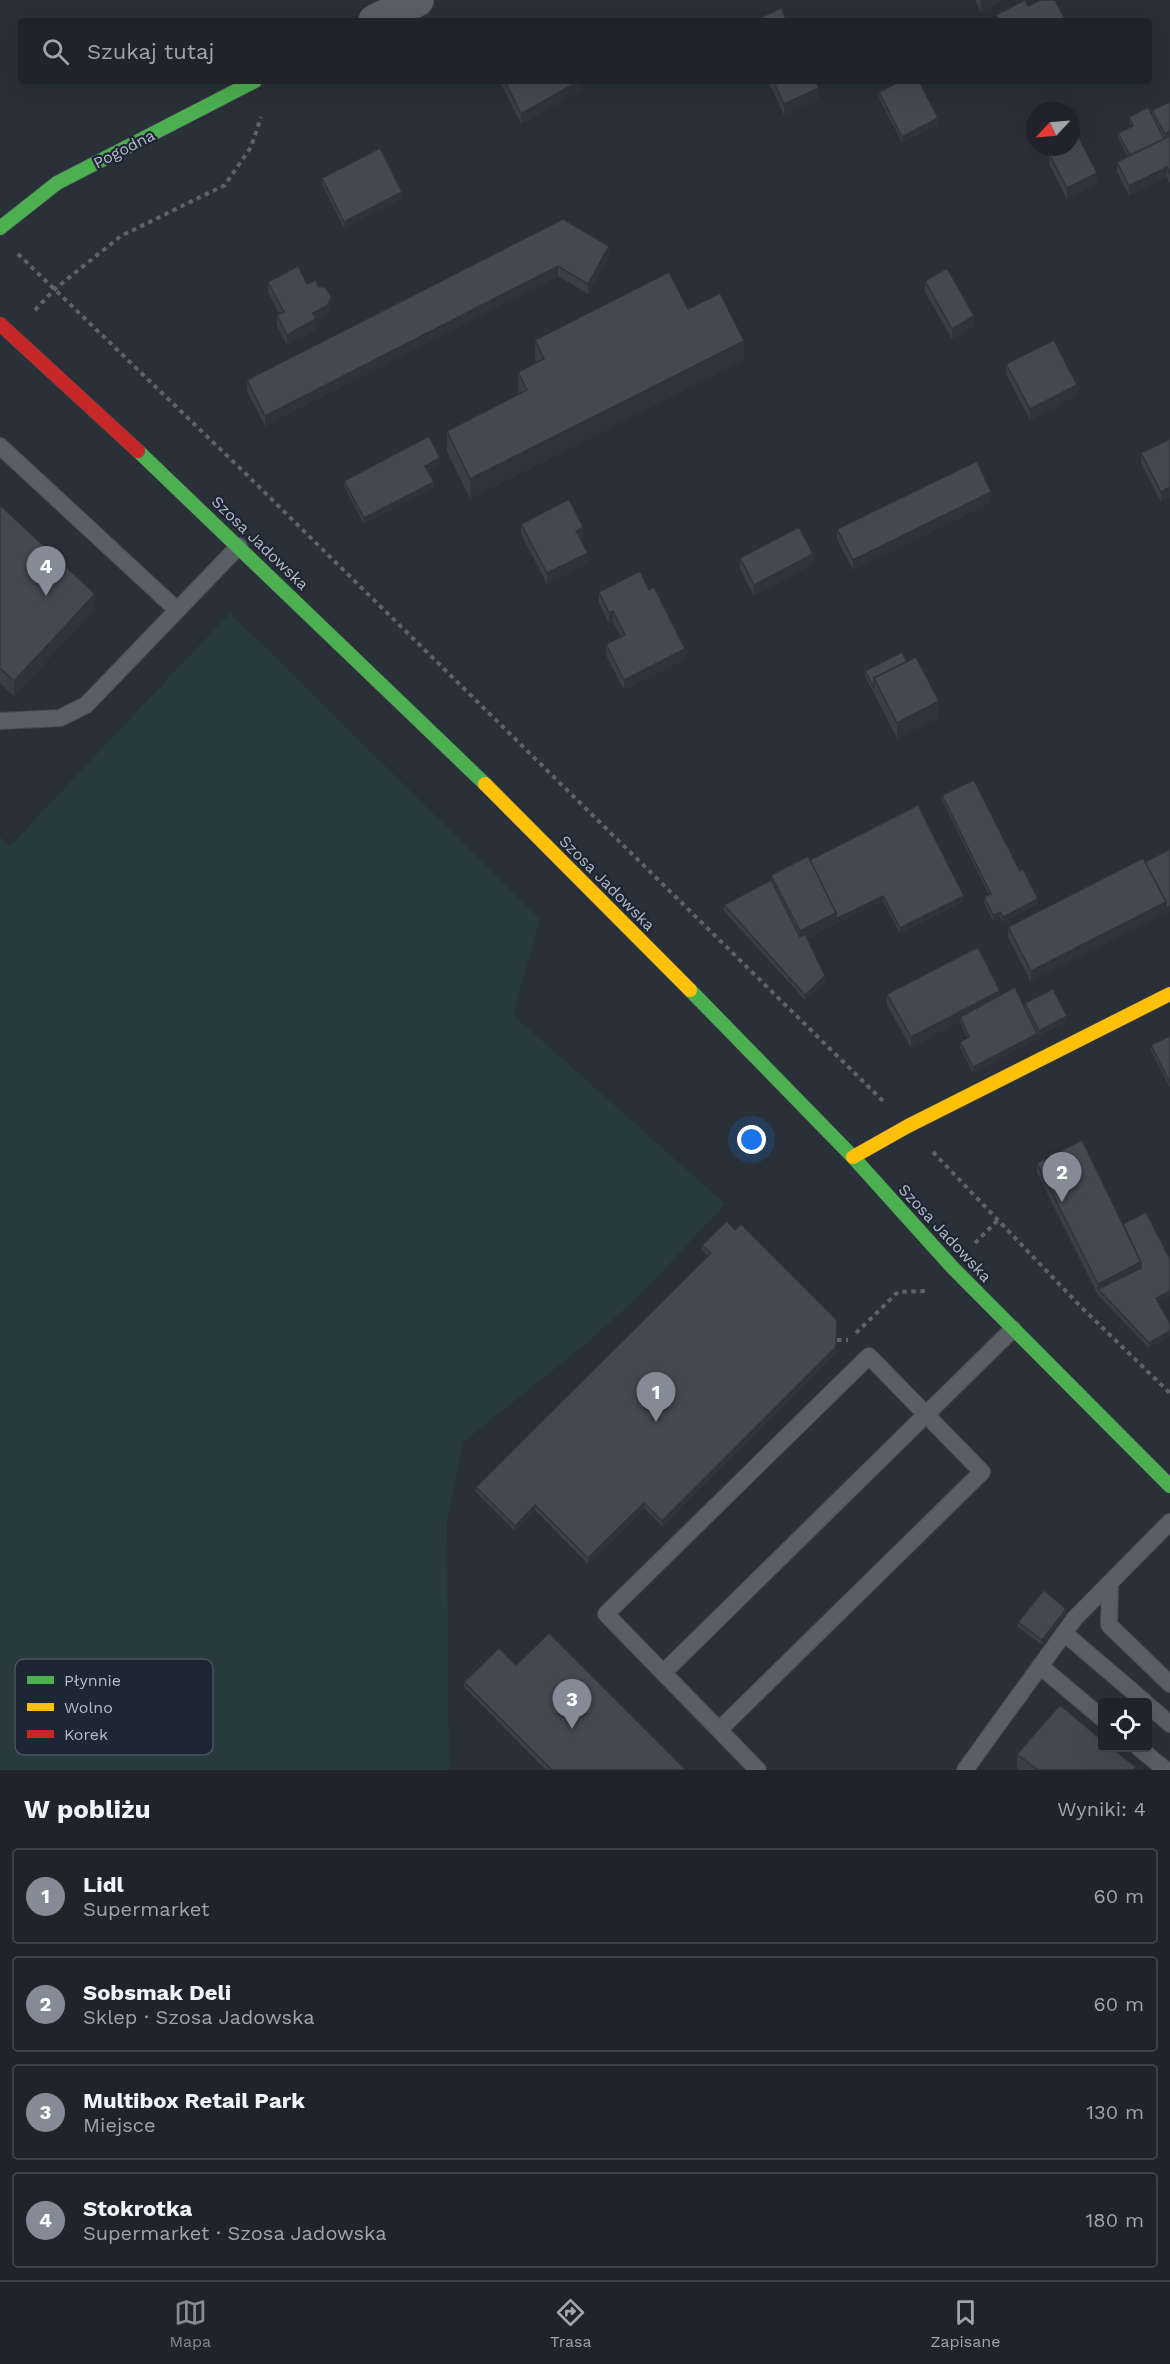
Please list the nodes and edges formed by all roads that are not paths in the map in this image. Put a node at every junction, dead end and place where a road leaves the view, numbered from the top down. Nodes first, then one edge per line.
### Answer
1 (417, 0) edge
2 (381, 18) edge
3 (249, 84) edge
4 (0, 228) edge
5 (0, 324) edge
6 (0, 446) edge
7 (239, 546) junction
8 (177, 610) junction
9 (0, 721) edge
10 (1170, 994) edge
11 (853, 1157) junction
12 (1013, 1329) junction
13 (926, 1414) junction
14 (1170, 1486) edge
15 (1170, 1522) edge
16 (1110, 1584) junction
17 (1064, 1633) junction
18 (1040, 1666) junction
19 (663, 1673) junction
20 (1170, 1684) edge
21 (1139, 1698) edge
22 (1152, 1709) edge
23 (1098, 1715) edge
24 (1170, 1724) edge
25 (719, 1730) junction
26 (1143, 1752) edge
27 (758, 1770) edge
28 (964, 1770) edge
29 (1166, 1770) edge

1 - 2 street
3 - 4 main road, Pogodna
5 - 7 main road, Szosa Jadowska
6 - 8 lane
7 - 8 lane
7 - 11 main road, Szosa Jadowska
8 - 9 lane
10 - 11 main road
11 - 12 main road, Szosa Jadowska
12 - 13 lane
12 - 14 main road, Szosa Jadowska
13 - 19 lane
13 - 19 lane
13 - 25 lane
15 - 16 lane
16 - 17 lane
16 - 20 lane
17 - 18 lane
17 - 21 lane
18 - 23 lane
18 - 28 lane
19 - 25 lane
22 - 24 lane
25 - 27 lane
26 - 29 lane

